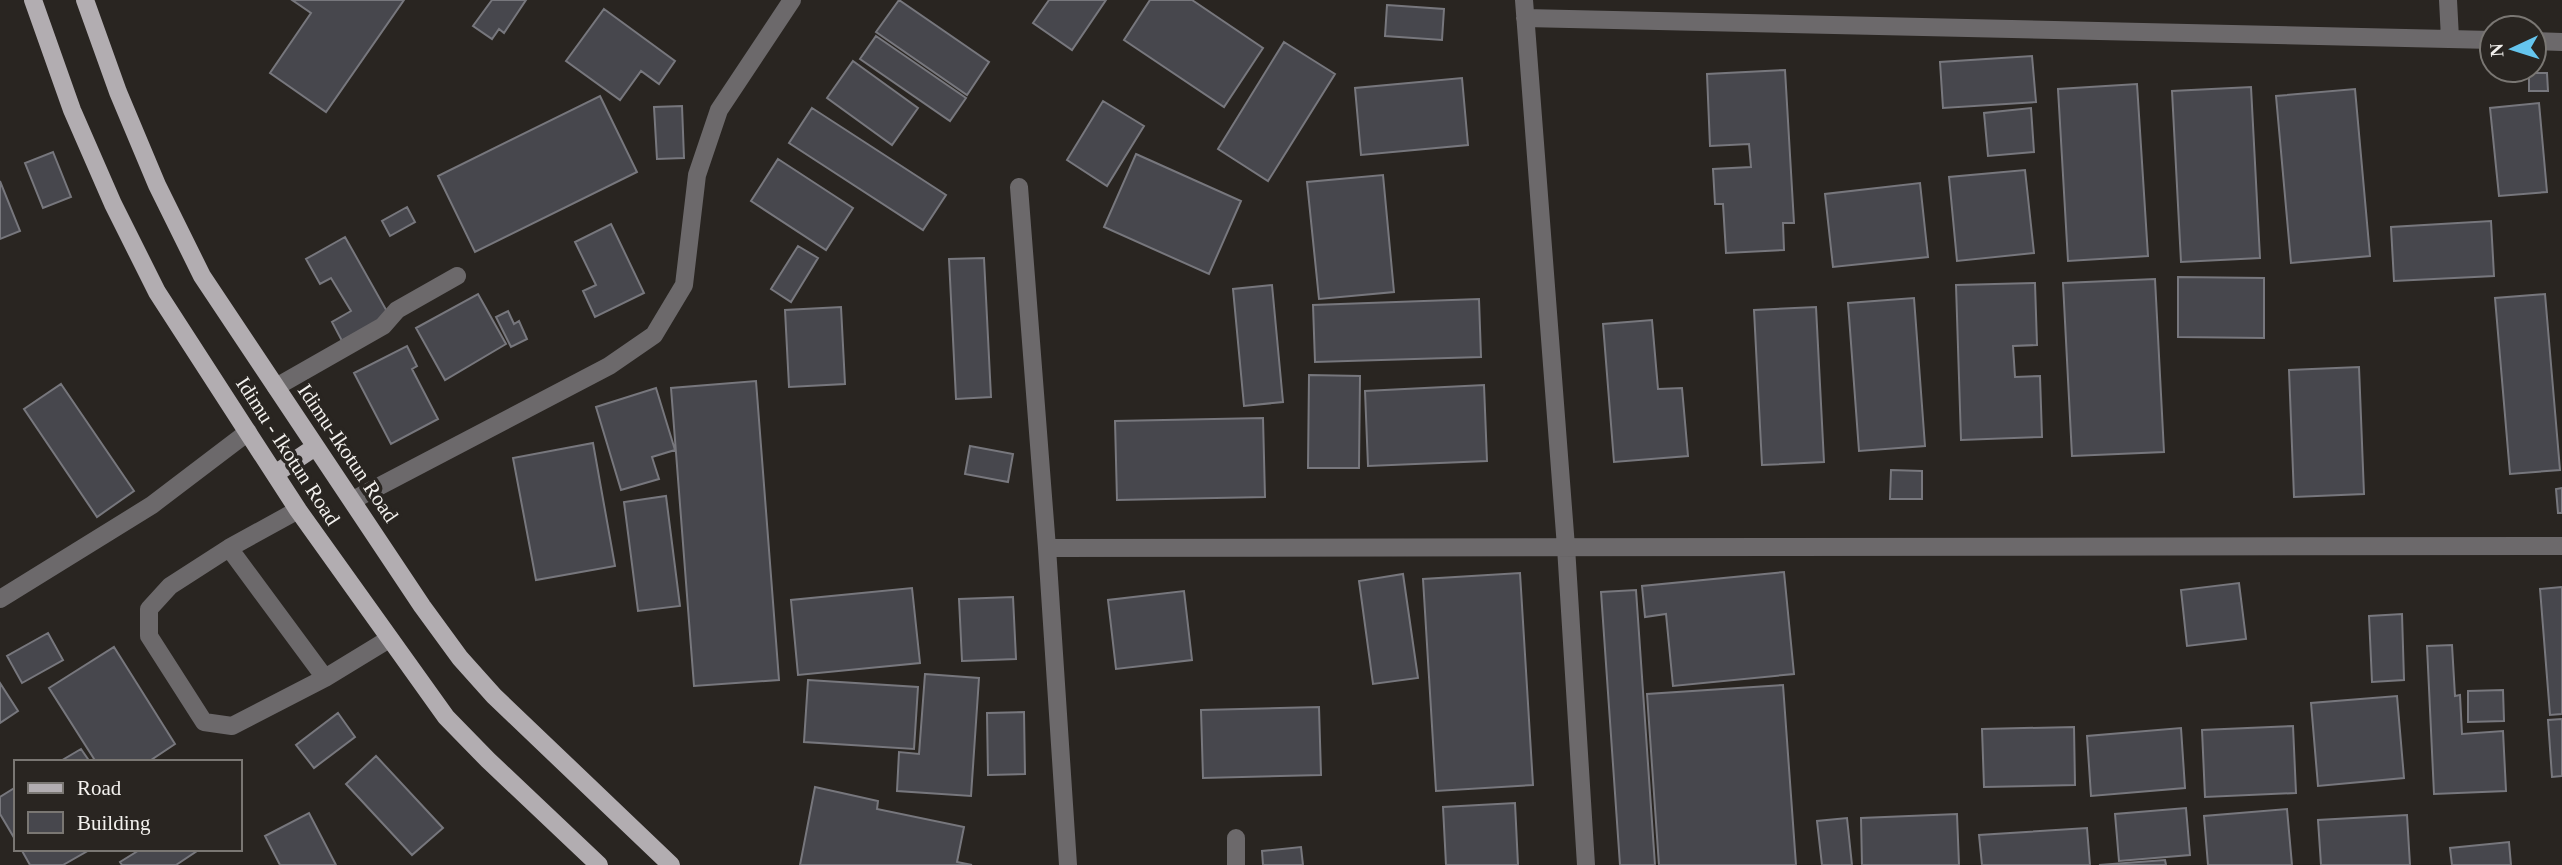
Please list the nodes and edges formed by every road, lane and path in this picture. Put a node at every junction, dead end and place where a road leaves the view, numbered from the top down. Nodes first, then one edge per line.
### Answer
1 (33, 0) edge
2 (85, 0) edge
3 (792, 0) edge
4 (2448, 0) edge
5 (1525, 9) edge
6 (2450, 38) junction
7 (2478, 39) edge
8 (1019, 187) dead end
9 (457, 276) dead end
10 (276, 387) junction
11 (247, 432) junction
12 (315, 447) junction
13 (275, 474) junction
14 (353, 500) junction
15 (298, 510) junction
16 (2562, 546) edge
17 (1566, 547) junction
18 (229, 548) junction
19 (1047, 548) junction
20 (0, 599) edge
21 (389, 639) junction
22 (326, 678) junction
23 (1236, 838) dead end
24 (599, 865) edge
25 (671, 865) edge
26 (1068, 865) edge
27 (1236, 865) edge
28 (1586, 865) edge

1 - 11 main road, Idimu - Ikotun Road
2 - 10 main road, Idimu-Ikotun Road
3 - 14 street
4 - 6 street
5 - 6 street
5 - 17 street
6 - 7 street
8 - 19 street
9 - 10 street
10 - 12 main road, Idimu-Ikotun Road
11 - 13 main road, Idimu - Ikotun Road
11 - 20 street
12 - 13 main road
12 - 14 main road, Idimu-Ikotun Road
13 - 15 main road, Idimu - Ikotun Road
14 - 25 main road, Idimu-Ikotun Road
15 - 18 street
15 - 21 main road, Idimu - Ikotun Road
16 - 17 street
17 - 19 street
17 - 28 street
18 - 22 street
18 - 22 street
19 - 26 street
21 - 22 street
21 - 24 main road, Idimu - Ikotun Road
23 - 27 street

